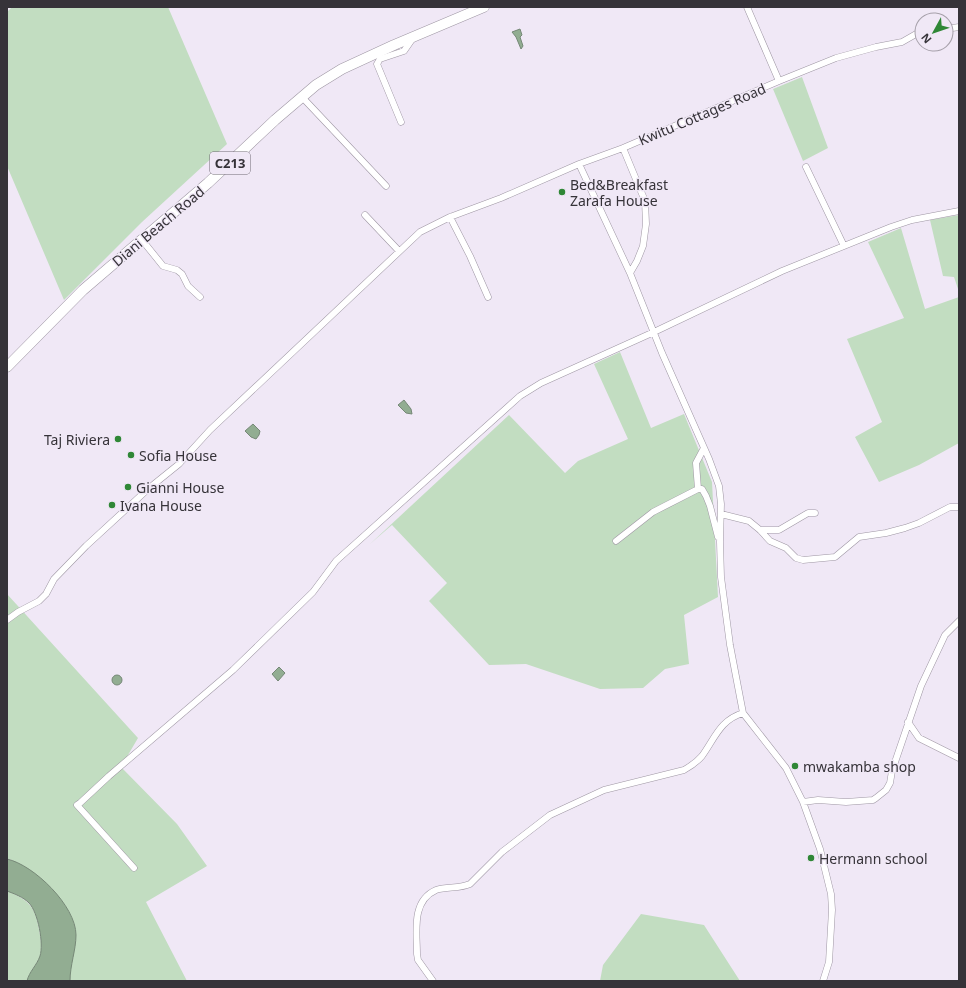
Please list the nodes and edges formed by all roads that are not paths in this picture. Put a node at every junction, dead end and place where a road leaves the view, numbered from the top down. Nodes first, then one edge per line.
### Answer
1 (484, 7) edge
2 (747, 7) edge
3 (914, 35) edge
4 (413, 37) junction
5 (779, 81) junction
6 (302, 97) junction
7 (401, 122) dead end
8 (624, 151) junction
9 (579, 164) junction
10 (806, 167) dead end
11 (386, 186) dead end
12 (959, 210) edge
13 (364, 215) dead end
14 (450, 217) junction
15 (142, 240) junction
16 (844, 246) junction
17 (399, 251) junction
18 (630, 273) junction
19 (200, 297) dead end
20 (488, 297) dead end
21 (654, 332) junction
22 (7, 367) edge
23 (704, 448) junction
24 (698, 489) junction
25 (959, 507) edge
26 (721, 514) junction
27 (815, 514) dead end
28 (760, 530) junction
29 (616, 541) dead end
30 (720, 542) junction
31 (7, 620) edge
32 (959, 621) edge
33 (743, 713) junction
34 (908, 722) junction
35 (959, 758) edge
36 (803, 802) junction
37 (134, 868) dead end
38 (433, 981) edge
39 (823, 981) edge

1 - 4 main road, Diani Beach Road / C213
2 - 5 street, Kwitu Cottages Road
3 - 5 street
4 - 6 main road, Diani Beach Road / C213
4 - 7 street
5 - 8 street, Kwitu Cottages Road
6 - 11 street
6 - 15 main road, Diani Beach Road / C213
8 - 9 street, Kwitu Cottages Road
8 - 18 street
9 - 14 street, Kwitu Cottages Road
9 - 18 street
10 - 16 street
12 - 16 street
13 - 17 street
14 - 17 street, Kwitu Cottages Road
14 - 20 street
15 - 19 street
15 - 22 main road, Diani Beach Road / C213
16 - 21 street
17 - 31 street, Kwitu Cottages Road
18 - 21 street
21 - 23 street
21 - 37 street
23 - 24 street
23 - 26 street
24 - 29 street
24 - 30 street
25 - 28 street
26 - 28 street
26 - 30 street
27 - 28 street
30 - 33 street
32 - 34 street
33 - 36 street
33 - 38 street
34 - 35 street
34 - 36 street
36 - 39 street

